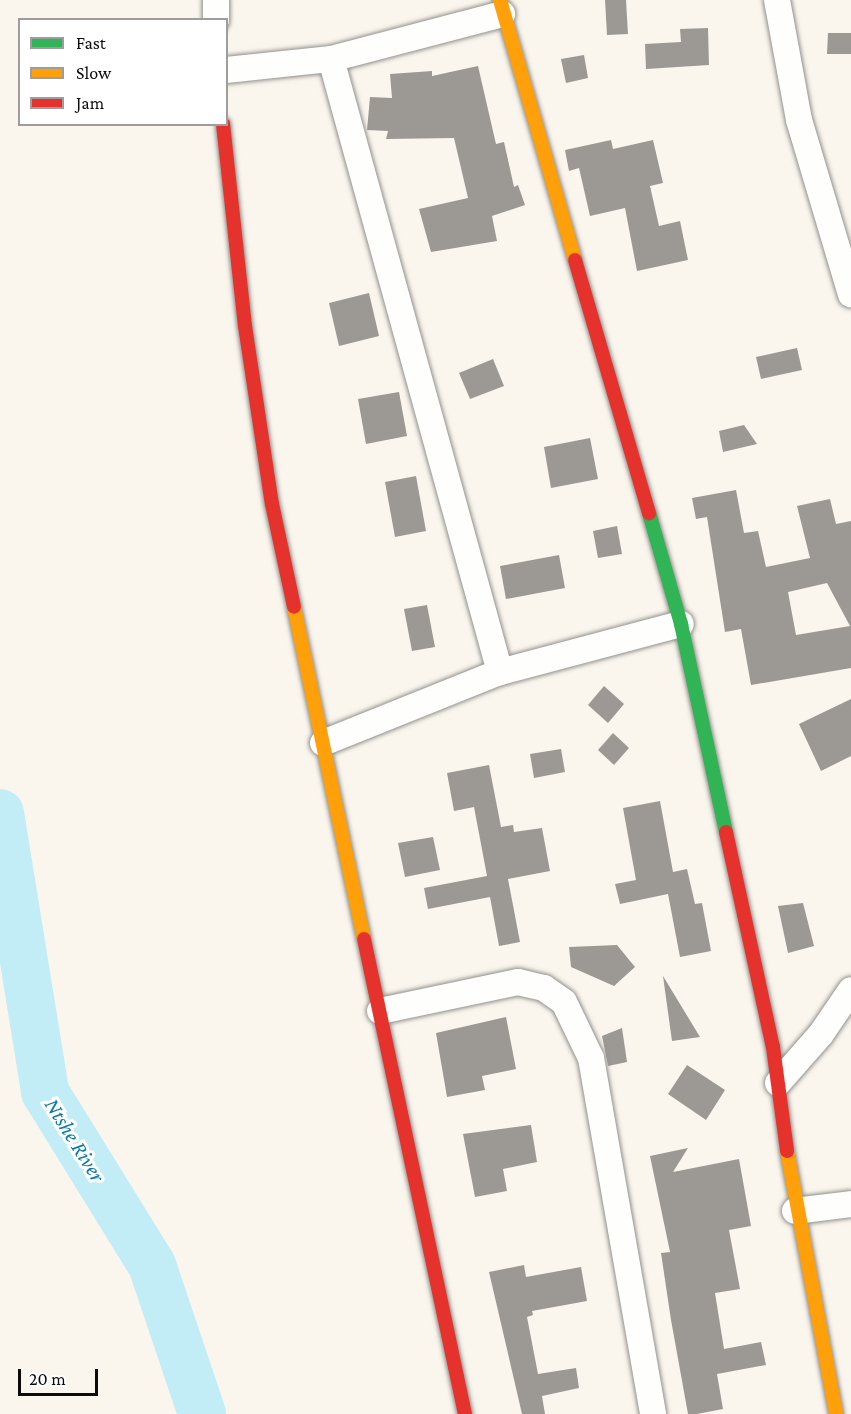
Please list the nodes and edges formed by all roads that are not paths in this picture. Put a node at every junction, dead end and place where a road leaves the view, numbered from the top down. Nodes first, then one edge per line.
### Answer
1 (216, 0) edge
2 (777, 0) edge
3 (501, 7) edge
4 (216, 18) edge
5 (331, 59) junction
6 (228, 69) edge
7 (223, 126) edge
8 (851, 293) edge
9 (681, 624) junction
10 (500, 672) junction
11 (323, 743) junction
12 (851, 990) edge
13 (380, 1011) junction
14 (778, 1083) junction
15 (851, 1204) edge
16 (795, 1211) junction
17 (465, 1414) edge
18 (652, 1414) edge
19 (836, 1414) edge

1 - 4 street
2 - 8 street
3 - 5 street
3 - 9 street
5 - 6 street
5 - 10 street
7 - 11 street
9 - 10 street
9 - 14 street
10 - 11 street
11 - 13 street
12 - 14 street
13 - 17 street
13 - 18 street
14 - 16 street
15 - 16 street
16 - 19 street

